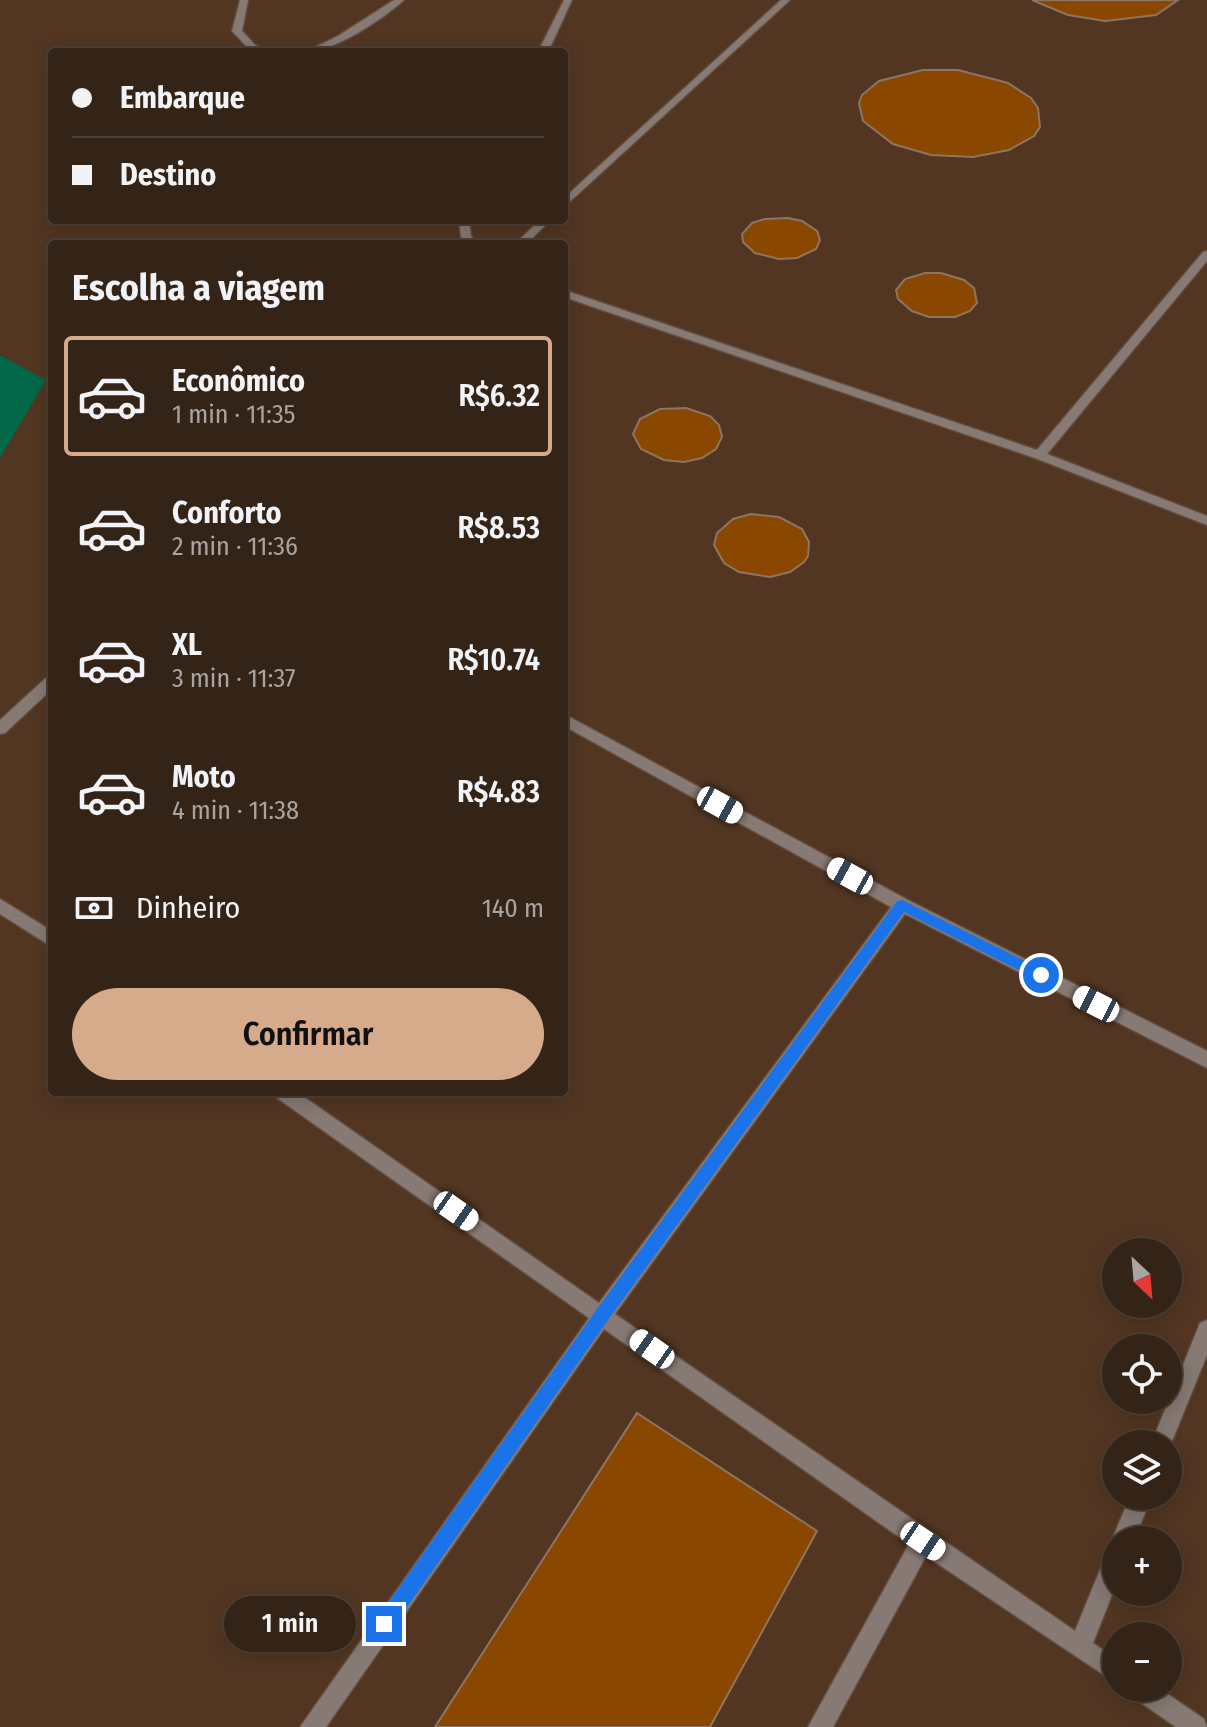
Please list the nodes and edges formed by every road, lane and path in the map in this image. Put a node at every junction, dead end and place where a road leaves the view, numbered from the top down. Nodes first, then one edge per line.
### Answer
1 (244, 0) edge
2 (400, 0) edge
3 (568, 0) edge
4 (786, 0) edge
5 (255, 48) edge
6 (319, 48) edge
7 (545, 48) edge
8 (568, 200) edge
9 (542, 224) edge
10 (524, 240) edge
11 (1207, 254) edge
12 (568, 294) edge
13 (1039, 455) junction
14 (1207, 521) edge
15 (48, 685) edge
16 (568, 721) edge
17 (0, 729) edge
18 (902, 905) junction
19 (0, 906) edge
20 (48, 937) edge
21 (1207, 1060) edge
22 (289, 1096) edge
23 (603, 1314) junction
24 (1207, 1330) edge
25 (1167, 1430) edge
26 (923, 1541) junction
27 (1102, 1593) edge
28 (1080, 1647) junction
29 (1102, 1662) edge
30 (1159, 1702) edge
31 (312, 1727) edge
32 (820, 1727) edge
33 (1196, 1727) edge

1 - 5 lane
2 - 6 lane
3 - 7 lane
4 - 8 lane
9 - 10 lane
11 - 13 lane
12 - 13 lane
13 - 14 lane
15 - 17 lane
16 - 18 lane
18 - 21 lane
18 - 23 lane
19 - 20 lane
22 - 23 lane
23 - 26 lane
23 - 31 lane
24 - 25 lane
26 - 28 lane
26 - 32 lane
27 - 28 lane
28 - 29 lane
30 - 33 lane

